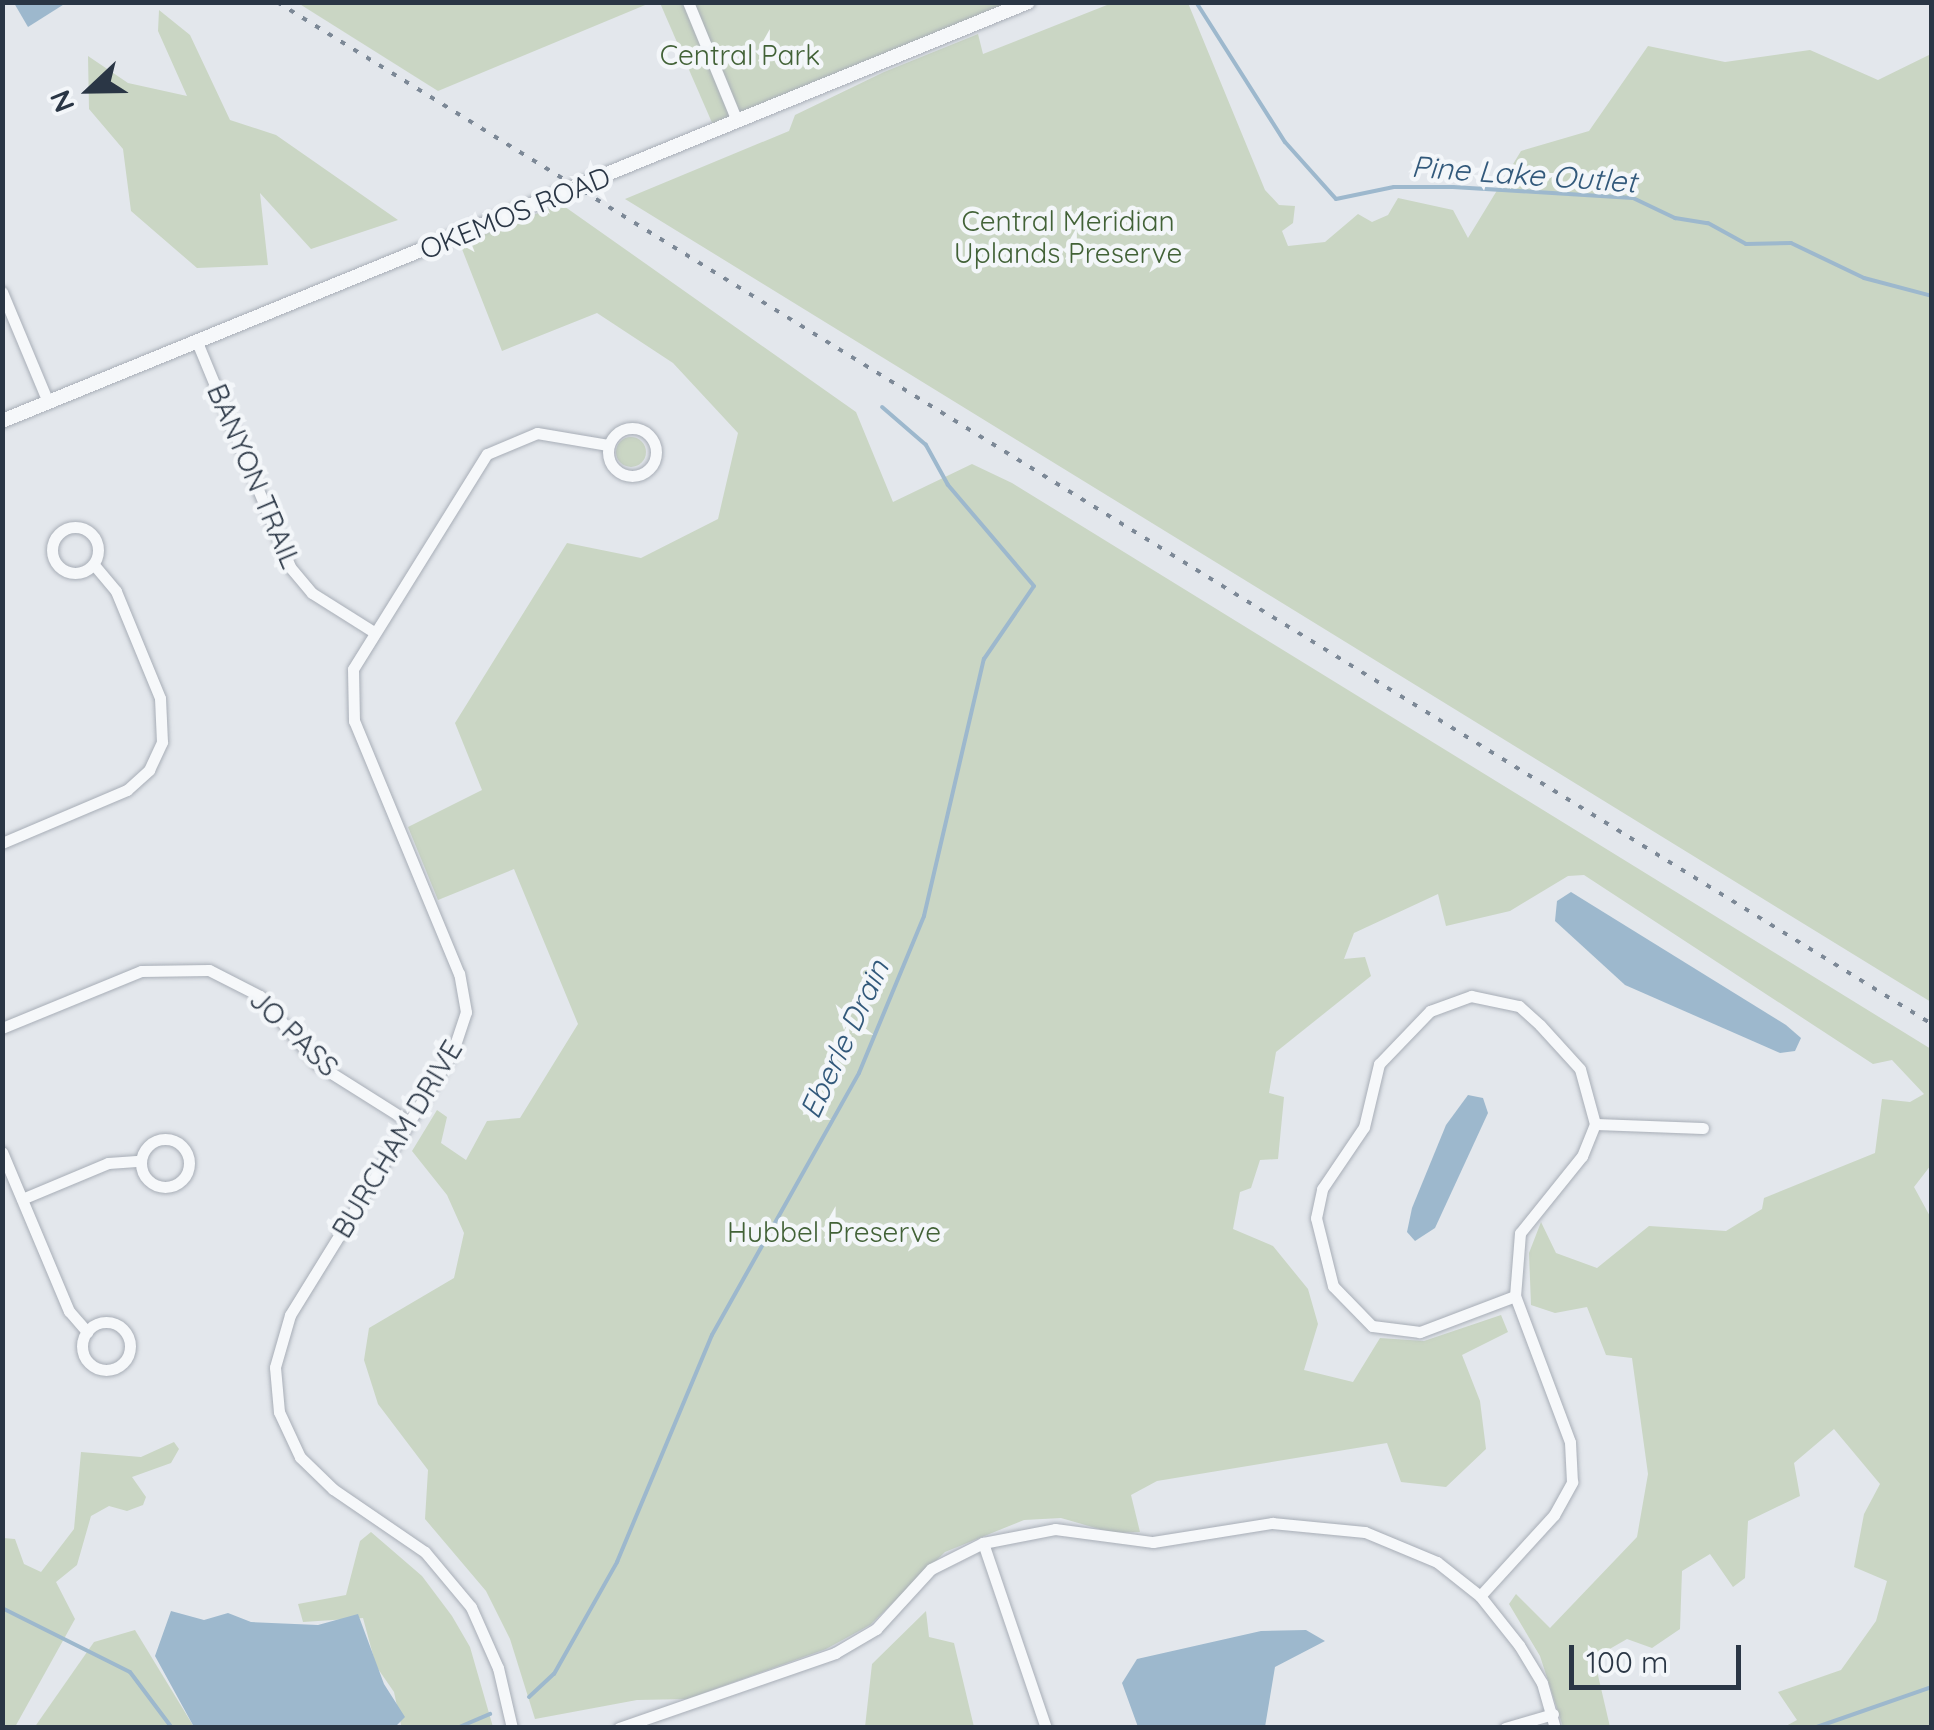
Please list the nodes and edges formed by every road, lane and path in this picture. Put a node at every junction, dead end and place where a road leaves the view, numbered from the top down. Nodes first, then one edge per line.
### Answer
1 (688, 2) edge
2 (1028, 2) edge
3 (737, 122) junction
4 (2, 292) edge
5 (196, 342) junction
6 (48, 402) junction
7 (2, 421) edge
8 (608, 445) junction
9 (94, 564) junction
10 (374, 632) junction
11 (2, 843) edge
12 (2, 1028) edge
13 (410, 1122) junction
14 (1595, 1124) junction
15 (1703, 1128) dead end
16 (2, 1152) edge
17 (140, 1161) junction
18 (22, 1200) junction
19 (1515, 1296) junction
20 (87, 1332) junction
21 (983, 1542) junction
22 (1480, 1596) junction
23 (1553, 1714) junction
24 (666, 1721) edge
25 (512, 1728) edge
26 (619, 1728) edge
27 (1046, 1728) edge
28 (1505, 1728) edge
29 (1555, 1728) edge

1 - 3 street
2 - 3 street, OKEMOS ROAD
3 - 5 street, OKEMOS ROAD
4 - 6 street
5 - 6 street, OKEMOS ROAD
5 - 10 street, BANYON TRAIL
6 - 7 street, OKEMOS ROAD
8 - 8 street, BURCHAM DRIVE
8 - 10 street, BURCHAM DRIVE
9 - 9 street
9 - 11 street
10 - 13 street, BURCHAM DRIVE
12 - 13 street, JO PASS
13 - 25 street, BURCHAM DRIVE
14 - 15 street
14 - 19 street
14 - 19 street
16 - 18 street
17 - 17 street
17 - 18 street
18 - 20 street
19 - 22 street
20 - 20 street
21 - 22 street
21 - 24 street
21 - 27 street
22 - 23 street
23 - 28 street
23 - 29 street
24 - 26 street

